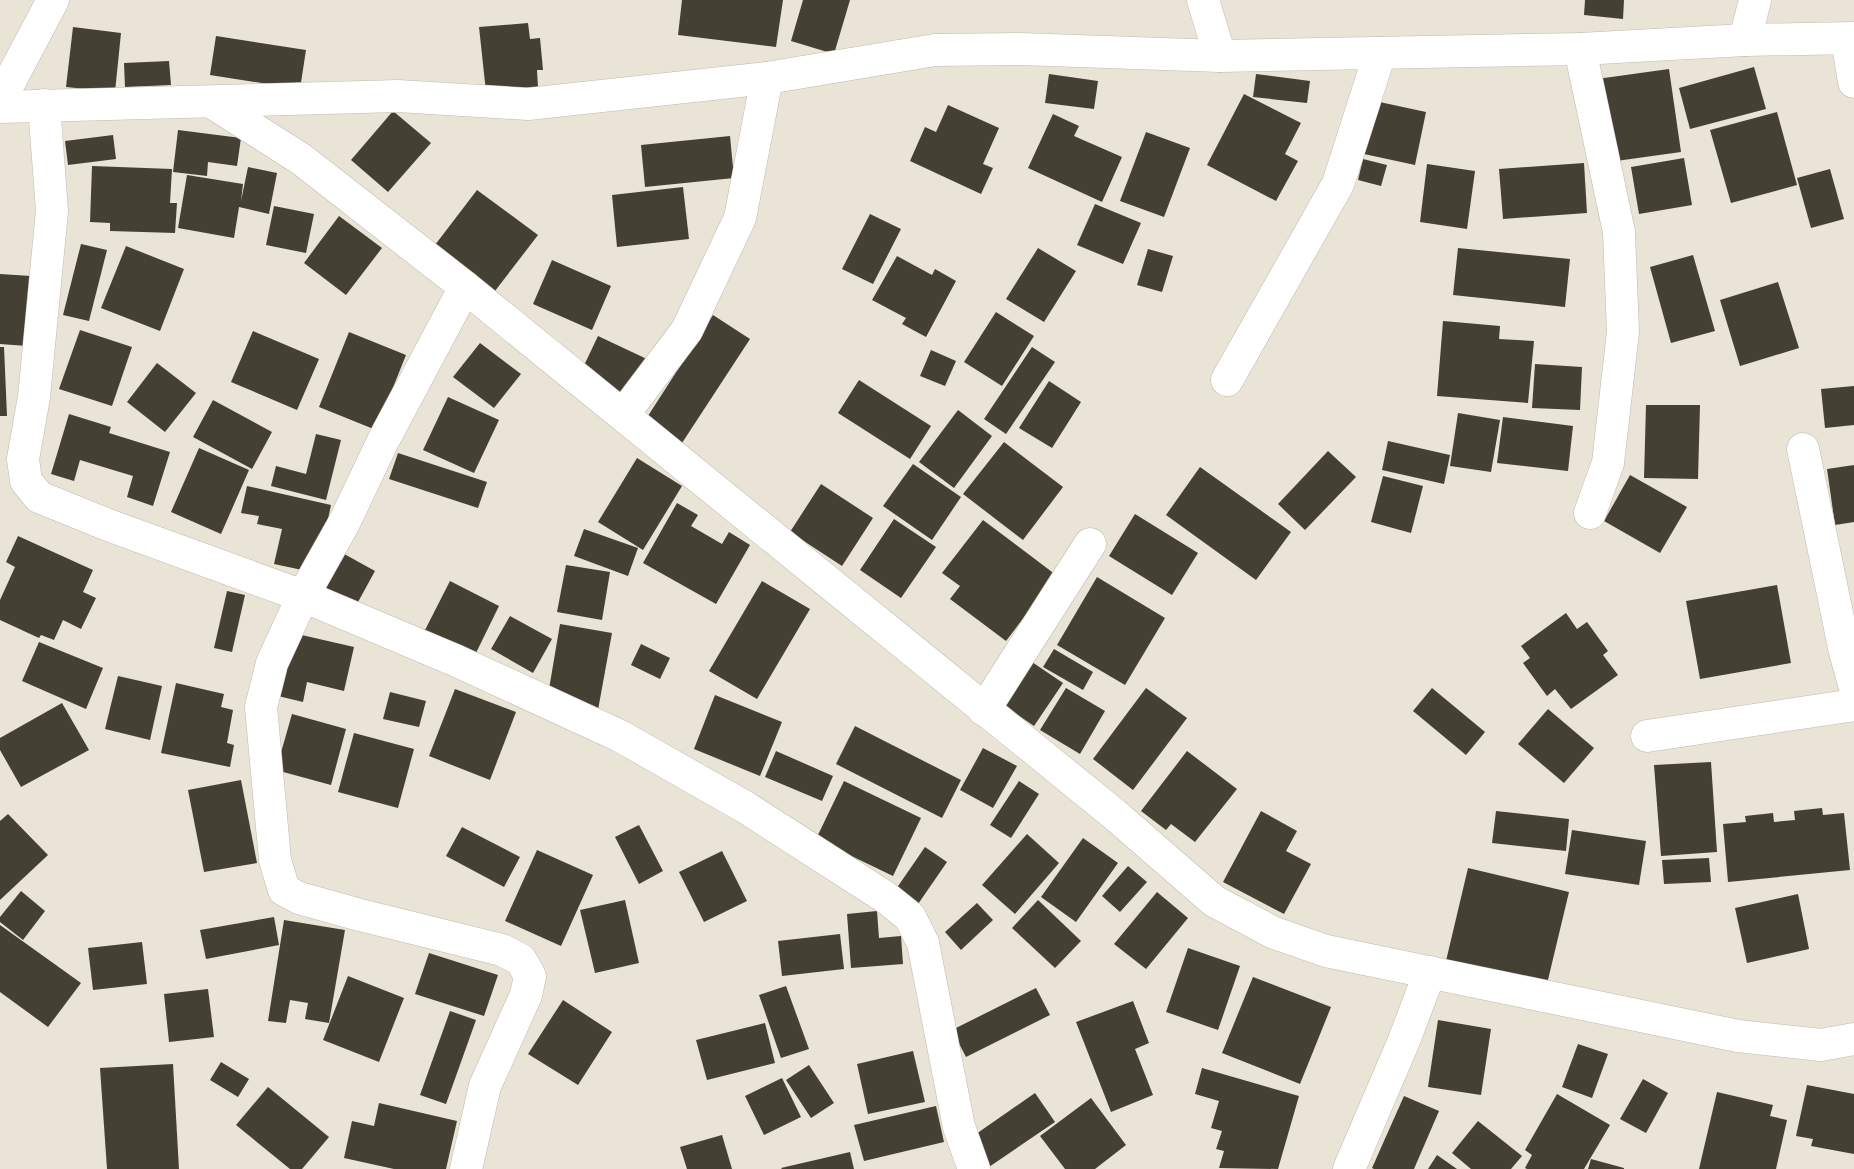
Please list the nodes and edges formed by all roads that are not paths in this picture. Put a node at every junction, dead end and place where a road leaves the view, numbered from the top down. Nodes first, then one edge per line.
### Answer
1 (53, 0) edge
2 (1203, 0) edge
3 (1755, 0) edge
4 (1850, 39) edge
5 (1745, 40) junction
6 (1580, 49) junction
7 (1380, 53) junction
8 (1220, 56) junction
9 (767, 78) junction
10 (1854, 82) edge
11 (0, 100) edge
12 (213, 103) junction
13 (44, 105) junction
14 (0, 107) edge
15 (465, 287) junction
16 (1227, 380) dead end
17 (623, 415) junction
18 (1802, 449) dead end
19 (1590, 513) dead end
20 (1090, 544) dead end
21 (303, 596) junction
22 (1854, 684) edge
23 (1854, 705) edge
24 (984, 710) junction
25 (1647, 736) dead end
26 (1430, 972) junction
27 (1854, 1039) edge
28 (466, 1169) edge
29 (974, 1169) edge
30 (1349, 1169) edge

1 - 11 street
2 - 8 street
3 - 5 street
4 - 5 street
4 - 10 street
5 - 6 street
6 - 7 street
6 - 19 street
7 - 8 street
7 - 16 street
8 - 9 street
9 - 12 street
9 - 17 street
12 - 13 street
12 - 15 street
13 - 14 street
13 - 21 street
15 - 17 street
15 - 21 street
17 - 24 street
18 - 22 street
20 - 24 street
21 - 28 street
21 - 29 street
23 - 25 street
24 - 26 street
26 - 27 street
26 - 30 street

